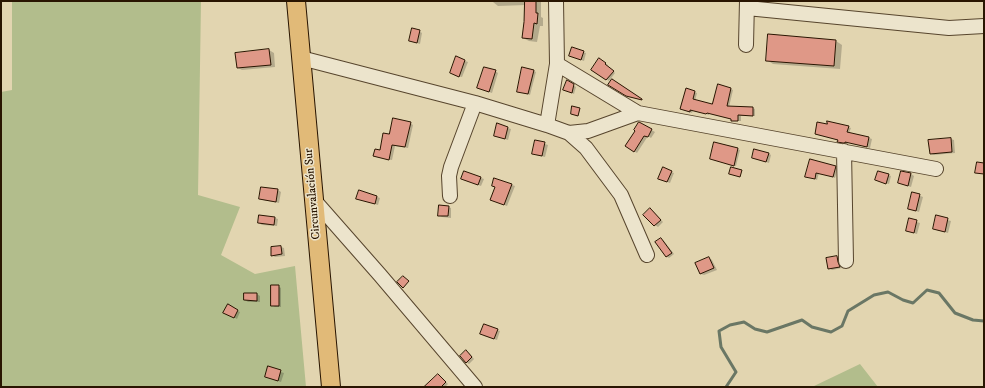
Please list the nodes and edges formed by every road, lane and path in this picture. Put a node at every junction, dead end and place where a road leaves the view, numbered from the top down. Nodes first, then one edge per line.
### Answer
1 (296, 1) edge
2 (556, 1) edge
3 (747, 5) edge
4 (984, 26) edge
5 (746, 45) dead end
6 (301, 58) junction
7 (557, 64) junction
8 (475, 103) junction
9 (638, 113) junction
10 (547, 125) junction
11 (569, 133) junction
12 (844, 151) junction
13 (936, 169) dead end
14 (450, 196) dead end
15 (314, 200) junction
16 (647, 255) dead end
17 (846, 260) dead end
18 (331, 387) edge
19 (475, 387) edge

1 - 6 main road, Circunvalación Sur
2 - 7 street
3 - 4 street
3 - 5 street
6 - 8 street
6 - 15 main road, Circunvalación Sur
7 - 9 street
7 - 10 street
8 - 10 street
8 - 14 street
9 - 11 street
9 - 12 street
10 - 11 street
11 - 16 street
12 - 13 street
12 - 17 street
15 - 18 main road, Circunvalación Sur
15 - 19 street

